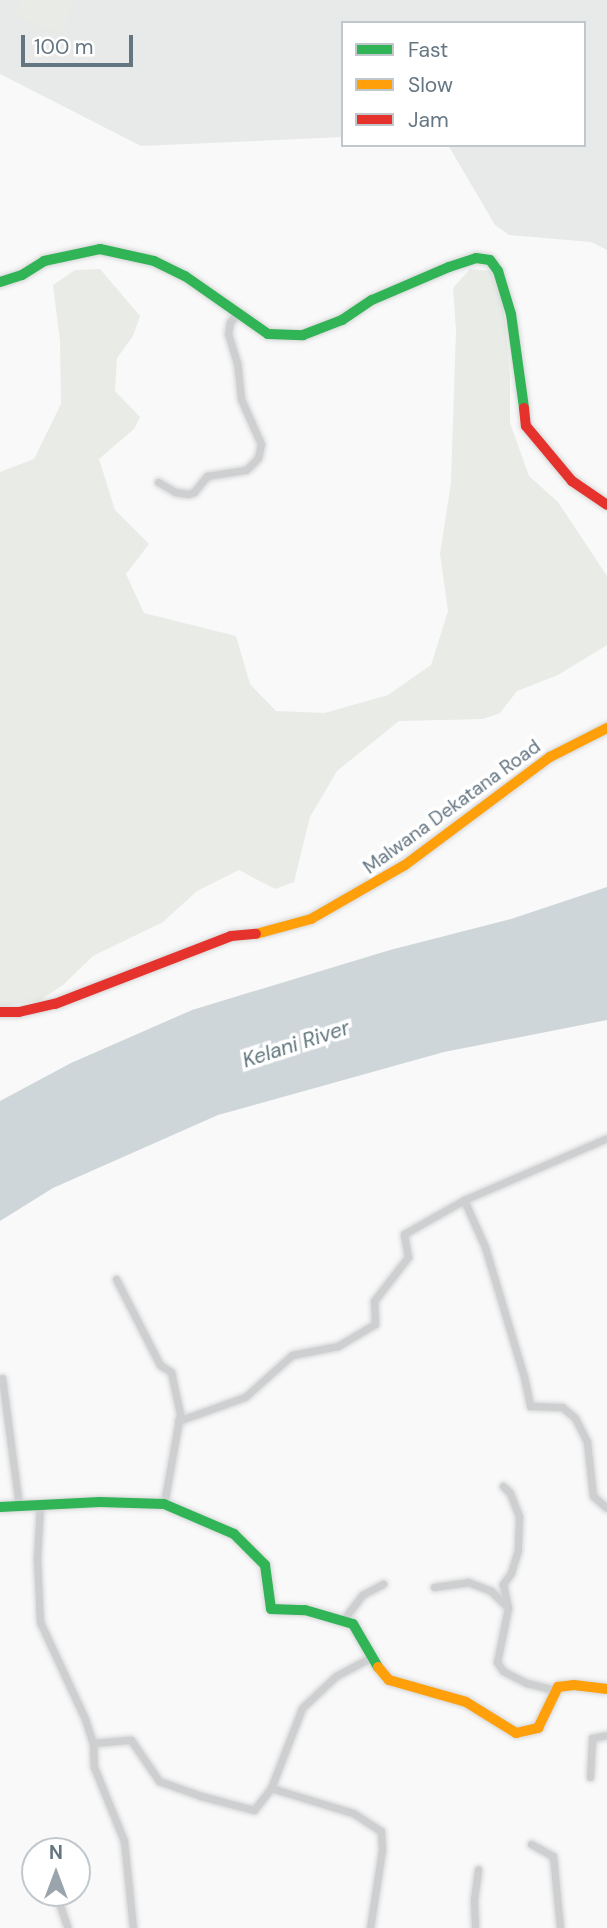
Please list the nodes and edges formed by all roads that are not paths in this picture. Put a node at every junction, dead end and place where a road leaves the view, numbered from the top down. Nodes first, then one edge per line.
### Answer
1 (0, 282) edge
2 (236, 315) junction
3 (158, 482) dead end
4 (607, 505) edge
5 (607, 728) edge
6 (0, 1012) edge
7 (607, 1138) edge
8 (464, 1200) junction
9 (116, 1279) dead end
10 (2, 1378) edge
11 (178, 1421) junction
12 (503, 1486) dead end
13 (164, 1504) junction
14 (40, 1505) junction
15 (19, 1506) junction
16 (0, 1507) edge
17 (607, 1507) edge
18 (383, 1584) dead end
19 (434, 1587) dead end
20 (508, 1608) junction
21 (344, 1619) junction
22 (370, 1658) junction
23 (607, 1689) edge
24 (555, 1690) junction
25 (607, 1735) edge
26 (93, 1743) junction
27 (590, 1777) dead end
28 (271, 1788) junction
29 (531, 1844) dead end
30 (478, 1869) dead end
31 (61, 1907) edge
32 (68, 1928) edge
33 (133, 1928) edge
34 (370, 1928) edge
35 (475, 1928) edge
36 (560, 1928) edge

1 - 2 street
2 - 3 street
2 - 4 street
5 - 6 street, Malwana Dekatana Road
7 - 8 street
8 - 11 street
8 - 17 street
9 - 11 street
10 - 15 street
11 - 13 street
12 - 20 street
13 - 14 street
13 - 21 street
14 - 15 street
14 - 26 street
15 - 16 street
18 - 21 street
19 - 20 street
20 - 24 street
21 - 22 street
22 - 24 street
22 - 28 street
23 - 24 street
25 - 27 street
26 - 28 street
26 - 33 street
28 - 34 street
29 - 36 street
30 - 35 street
31 - 32 street

